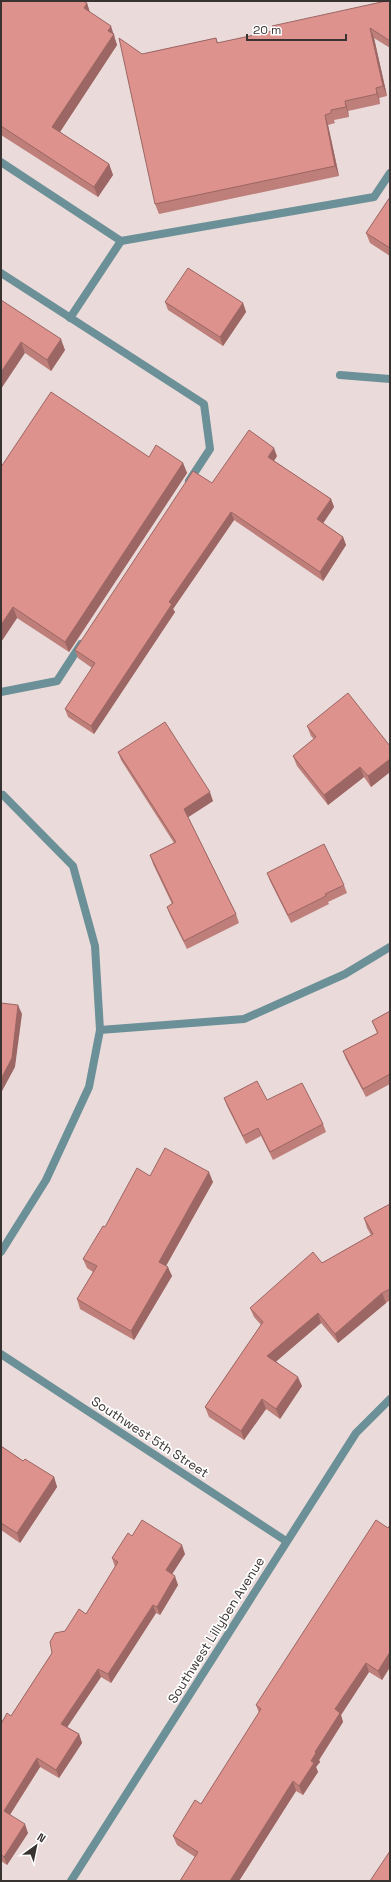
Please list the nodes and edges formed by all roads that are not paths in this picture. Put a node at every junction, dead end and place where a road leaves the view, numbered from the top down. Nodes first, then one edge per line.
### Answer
1 (1, 162) edge
2 (390, 173) edge
3 (121, 240) junction
4 (1, 273) edge
5 (70, 318) junction
6 (340, 375) dead end
7 (390, 379) edge
8 (184, 488) edge
9 (88, 634) edge
10 (1, 692) edge
11 (3, 795) dead end
12 (390, 947) edge
13 (100, 1030) junction
14 (1, 1252) edge
15 (1, 1354) edge
16 (390, 1399) edge
17 (286, 1541) junction
18 (70, 1881) edge

1 - 3 street
2 - 3 street
3 - 5 street
4 - 5 street
5 - 8 street
6 - 7 street
9 - 10 street
11 - 13 street
12 - 13 street
13 - 14 street
15 - 17 street, Southwest 5th Street
16 - 17 street, Southwest Lillyben Avenue
17 - 18 street, Southwest Lillyben Avenue

